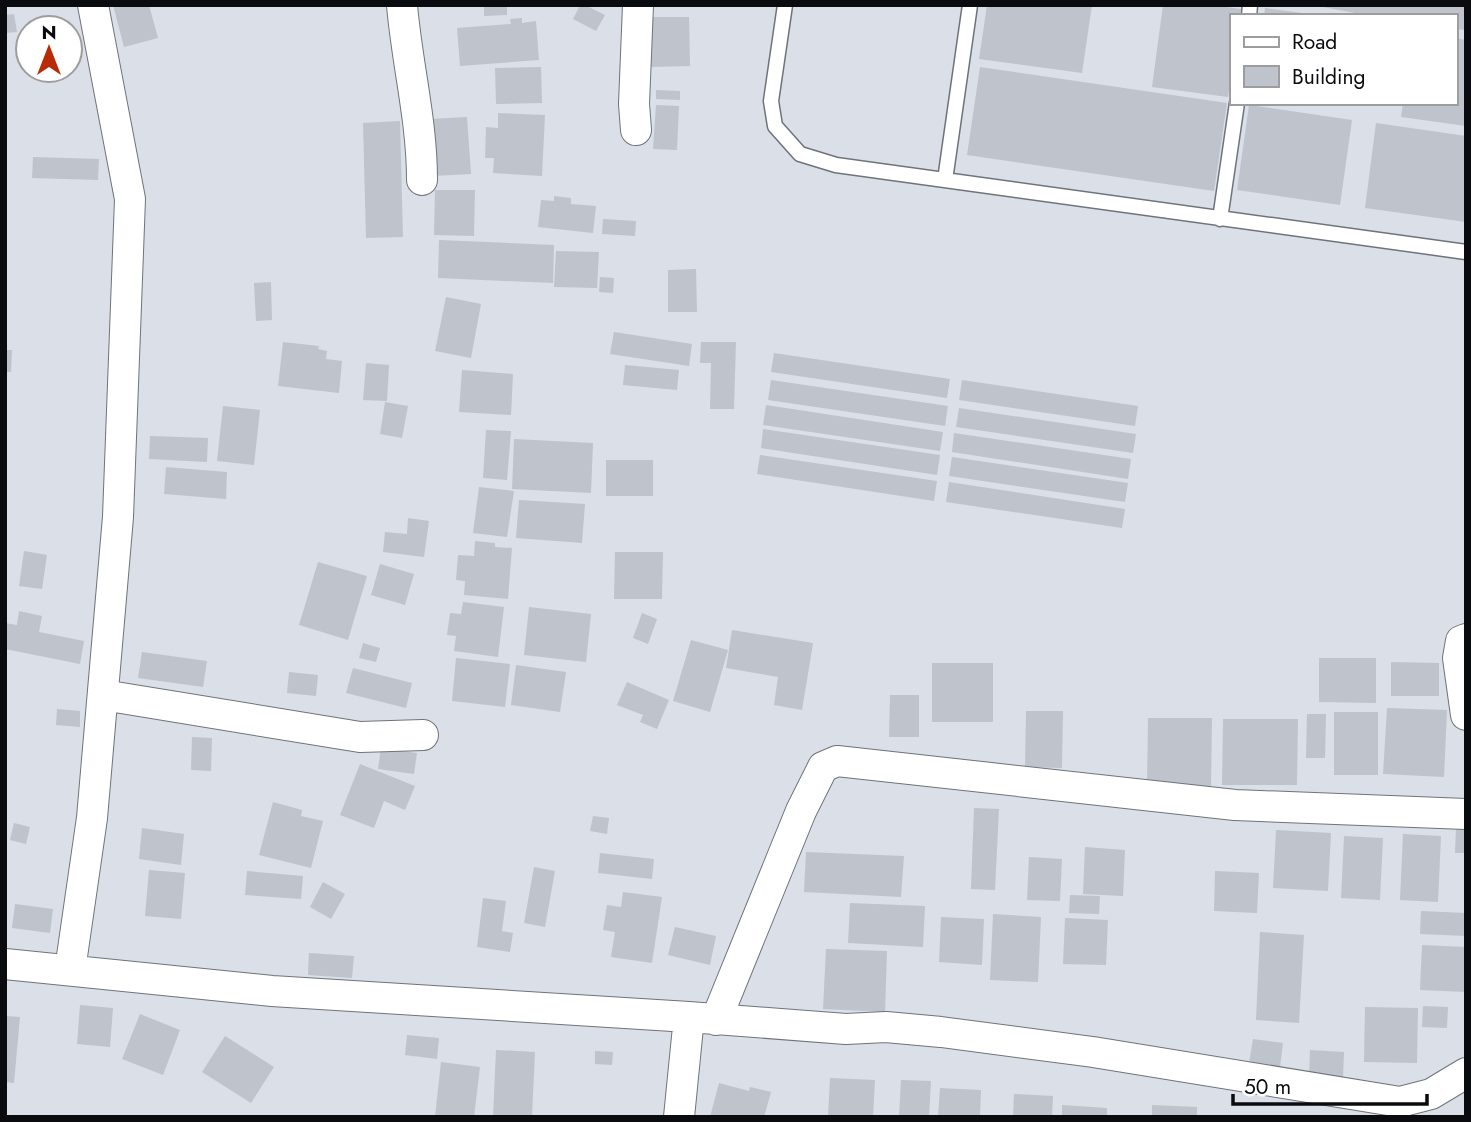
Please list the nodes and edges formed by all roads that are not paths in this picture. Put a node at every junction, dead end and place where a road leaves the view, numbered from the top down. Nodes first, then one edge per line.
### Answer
1 (93, 5) edge
2 (402, 5) edge
3 (638, 5) edge
4 (785, 5) edge
5 (970, 5) edge
6 (1237, 105) edge
7 (636, 130) dead end
8 (422, 180) dead end
9 (945, 180) junction
10 (1220, 219) junction
11 (1466, 252) edge
12 (1466, 639) edge
13 (103, 695) junction
14 (1466, 715) edge
15 (424, 735) dead end
16 (1466, 814) edge
17 (5, 964) edge
18 (70, 970) junction
19 (703, 1018) junction
20 (1466, 1073) edge
21 (679, 1117) edge

1 - 13 street
2 - 8 street
3 - 7 street
4 - 9 lane
5 - 9 lane
6 - 10 lane
9 - 10 lane
10 - 11 lane
12 - 14 street
13 - 15 street
13 - 18 street
16 - 19 street
17 - 18 street
18 - 19 street
19 - 20 street
19 - 21 street

